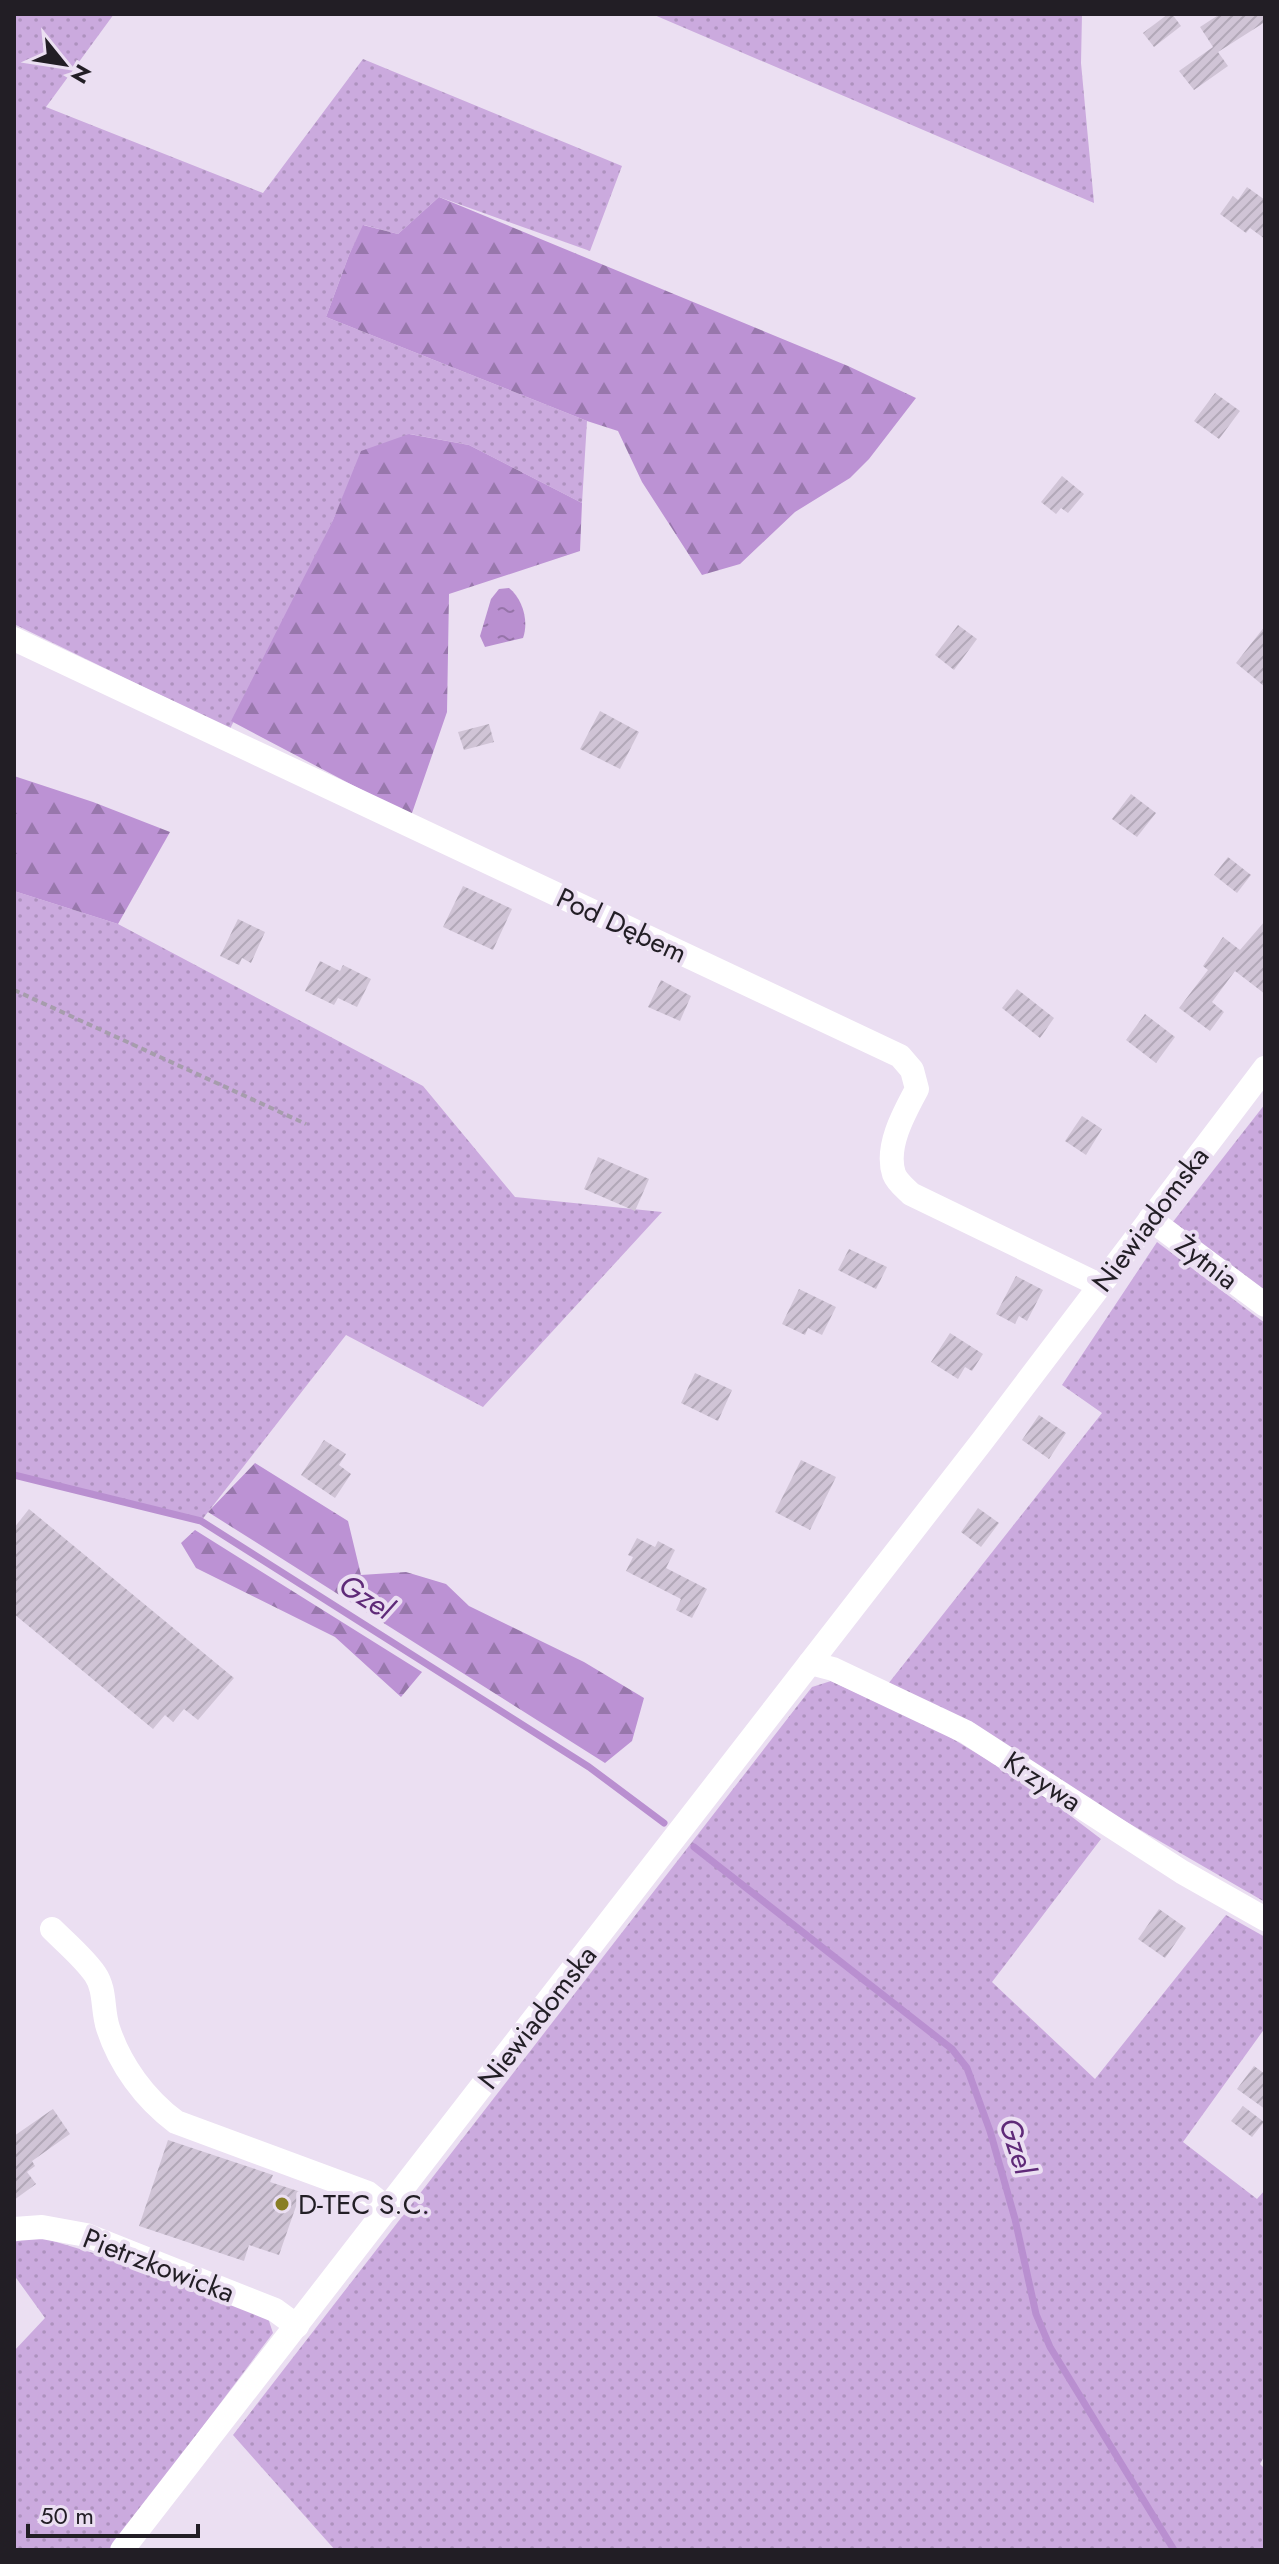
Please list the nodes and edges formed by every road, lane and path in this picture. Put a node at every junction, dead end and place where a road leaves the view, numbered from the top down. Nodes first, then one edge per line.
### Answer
1 (14, 639) edge
2 (14, 990) edge
3 (1265, 1068) edge
4 (306, 1124) dead end
5 (1150, 1219) junction
6 (1099, 1285) junction
7 (1265, 1305) edge
8 (810, 1663) junction
9 (1265, 1919) edge
10 (52, 1929) dead end
11 (388, 2209) junction
12 (14, 2229) edge
13 (297, 2326) junction
14 (122, 2550) edge

1 - 6 street, Pod Dębem
2 - 4 path
3 - 5 street, Niewiadomska
5 - 6 street, Niewiadomska
5 - 7 street, Żytnia
6 - 8 street, Niewiadomska
8 - 9 street, Krzywa
8 - 11 street, Niewiadomska
10 - 11 street
11 - 13 street, Niewiadomska
12 - 13 street, Pietrzkowicka
13 - 14 street, Niewiadomska

